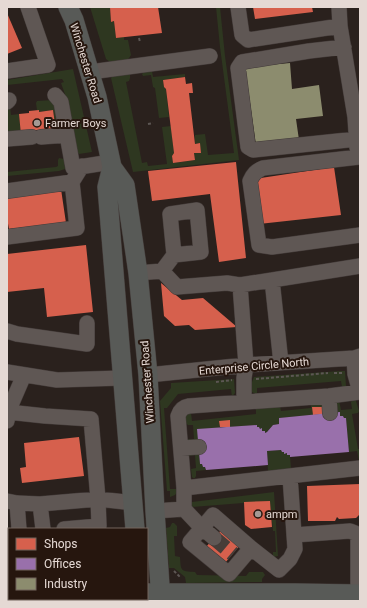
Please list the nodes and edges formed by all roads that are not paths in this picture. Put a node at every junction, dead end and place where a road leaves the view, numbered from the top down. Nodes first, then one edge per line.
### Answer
1 (28, 7) edge
2 (68, 7) edge
3 (238, 7) edge
4 (339, 7) edge
5 (340, 26) junction
6 (344, 47) junction
7 (210, 56) dead end
8 (7, 71) edge
9 (90, 72) junction
10 (55, 95) dead end
11 (357, 117) edge
12 (67, 135) junction
13 (7, 139) edge
14 (359, 152) edge
15 (111, 164) junction
16 (82, 166) junction
17 (72, 182) junction
18 (7, 191) edge
19 (360, 235) edge
20 (7, 237) edge
21 (174, 255) dead end
22 (360, 266) edge
23 (162, 271) junction
24 (138, 273) junction
25 (272, 280) junction
26 (240, 285) junction
27 (87, 323) dead end
28 (7, 331) edge
29 (357, 357) edge
30 (281, 363) junction
31 (7, 372) edge
32 (245, 372) junction
33 (24, 375) junction
34 (148, 375) junction
35 (122, 378) junction
36 (329, 396) junction
37 (244, 402) junction
38 (330, 413) dead end
39 (7, 415) edge
40 (199, 447) dead end
41 (181, 448) junction
42 (360, 468) edge
43 (290, 476) junction
44 (184, 488) junction
45 (98, 499) junction
46 (9, 501) edge
47 (134, 503) junction
48 (40, 504) junction
49 (184, 509) junction
50 (155, 512) junction
51 (201, 527) junction
52 (19, 528) edge
53 (43, 528) edge
54 (76, 528) edge
55 (135, 528) edge
56 (294, 535) junction
57 (214, 538) tunnel mouth
58 (251, 548) junction
59 (279, 570) junction
60 (281, 593) junction
61 (359, 594) edge
62 (156, 596) edge

1 - 8 street
2 - 9 main road, Winchester Road
3 - 5 street
4 - 5 street
5 - 6 street
6 - 11 street
6 - 14 street
7 - 9 street
9 - 15 main road, Winchester Road
10 - 12 street
11 - 14 street
12 - 13 street
12 - 16 street
14 - 19 street
15 - 16 street
15 - 24 main road, Winchester Road
15 - 35 main road, Winchester Road
16 - 17 street
17 - 18 street
17 - 20 street
21 - 23 street
22 - 25 street
23 - 24 street
23 - 26 street
24 - 34 main road, Winchester Road
25 - 26 street
25 - 30 street
26 - 32 street
27 - 28 street
29 - 30 street, Enterprise Circle North
29 - 36 street
30 - 32 street, Enterprise Circle North
31 - 33 street
32 - 34 street, Enterprise Circle North
32 - 37 street
33 - 35 street
33 - 39 street
34 - 50 main road, Winchester Road
35 - 47 main road, Winchester Road
36 - 37 street
36 - 38 street
37 - 41 street
39 - 45 street
40 - 41 street
41 - 44 street
42 - 43 street
43 - 44 street
43 - 56 street
44 - 49 street
45 - 47 street
45 - 48 street
45 - 54 street
46 - 48 street
46 - 52 street
47 - 55 main road, Winchester Road
48 - 53 street
49 - 50 street
49 - 51 street
50 - 62 main road, Winchester Road
51 - 57 street
51 - 58 street
51 - 58 street
56 - 59 street
56 - 61 street
58 - 59 street
59 - 60 street
60 - 61 main road
60 - 62 main road

